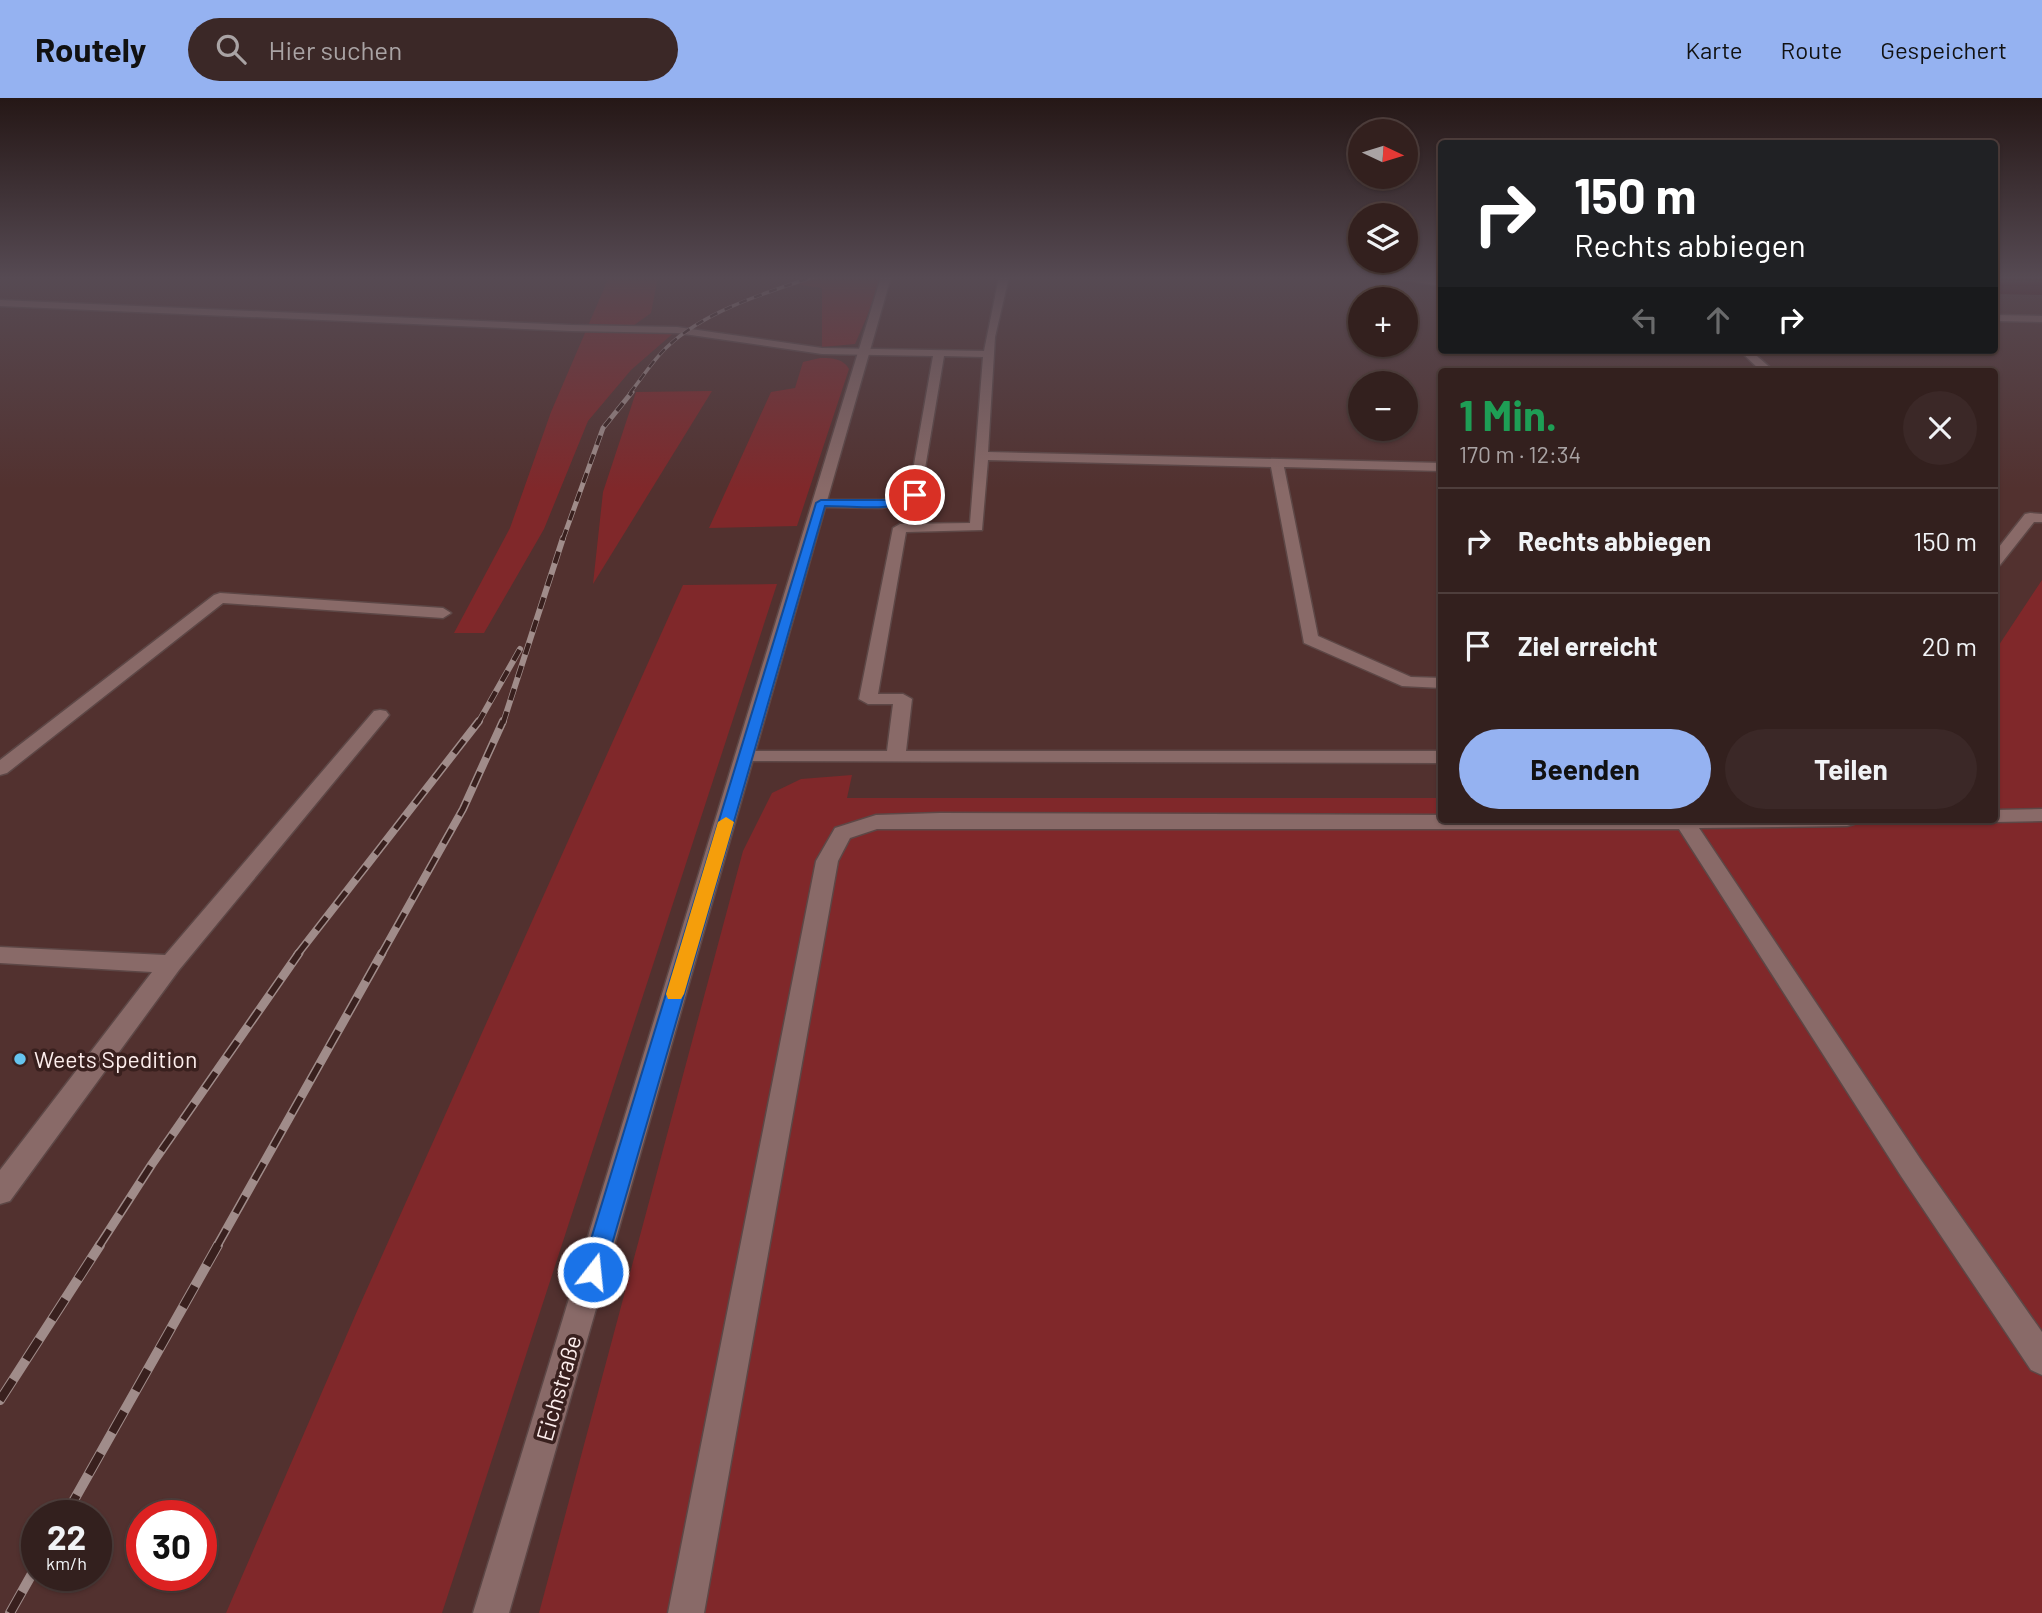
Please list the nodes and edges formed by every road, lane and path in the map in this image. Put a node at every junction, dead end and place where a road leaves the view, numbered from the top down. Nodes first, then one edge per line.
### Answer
1 (799, 348) edge
2 (865, 348) edge
3 (990, 348) edge
4 (864, 352) junction
5 (939, 353) junction
6 (990, 354) junction
7 (1749, 354) edge
8 (1765, 368) edge
9 (982, 456) junction
10 (1278, 462) junction
11 (1438, 467) edge
12 (821, 503) junction
13 (2042, 517) edge
14 (1998, 558) edge
15 (443, 613) dead end
16 (1438, 683) edge
17 (380, 715) dead end
18 (746, 757) junction
19 (895, 757) junction
20 (1438, 757) edge
21 (0, 769) edge
22 (2042, 815) edge
23 (1998, 816) edge
24 (1438, 821) edge
25 (1686, 823) edge
26 (0, 955) edge
27 (171, 964) junction
28 (0, 1192) edge
29 (2042, 1359) edge
30 (491, 1613) edge
31 (686, 1613) edge

1 - 4 street
2 - 4 street, Eichstraße
3 - 6 street
4 - 5 street
4 - 12 street, Eichstraße
5 - 6 street
5 - 12 street
6 - 9 street
7 - 8 street
9 - 10 street
9 - 19 street
10 - 11 street
10 - 16 street
12 - 18 street, Eichstraße
13 - 14 street
15 - 21 street
17 - 27 street
18 - 19 street
18 - 30 street, Eichstraße
19 - 20 street
22 - 23 street
24 - 31 street
25 - 29 street
26 - 27 street
27 - 28 street

